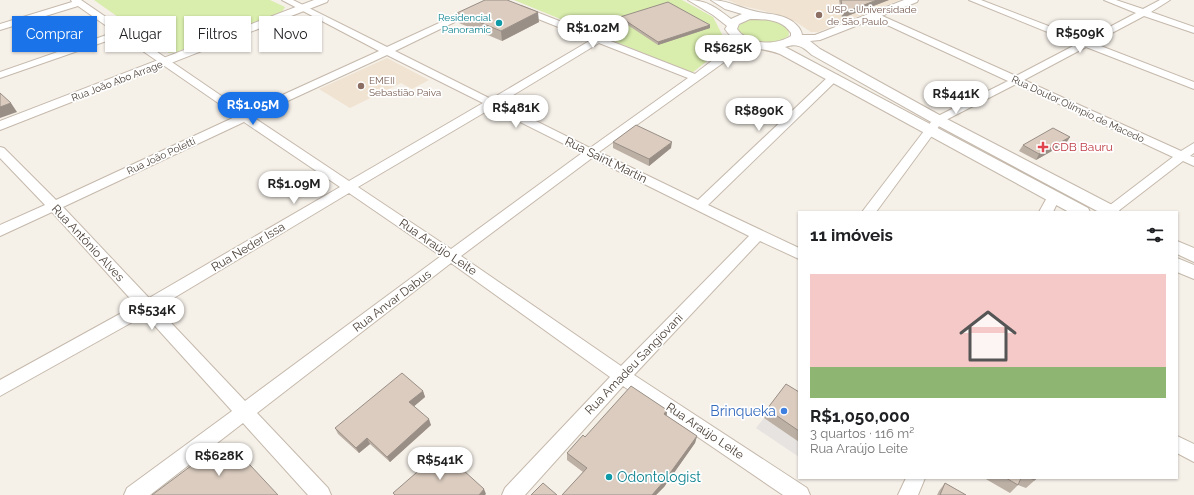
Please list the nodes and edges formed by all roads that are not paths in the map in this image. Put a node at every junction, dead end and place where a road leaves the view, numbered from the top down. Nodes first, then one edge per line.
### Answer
1 (286, 0) edge
2 (323, 0) edge
3 (693, 0) edge
4 (716, 0) edge
5 (913, 0) edge
6 (973, 0) edge
7 (1108, 0) edge
8 (1166, 0) edge
9 (77, 1) edge
10 (503, 2) edge
11 (302, 8) junction
12 (1143, 12) junction
13 (758, 16) junction
14 (875, 16) junction
15 (105, 20) edge
16 (732, 25) junction
17 (0, 27) edge
18 (1194, 30) edge
19 (105, 38) edge
20 (794, 39) junction
21 (598, 40) junction
22 (752, 44) junction
23 (1083, 44) junction
24 (770, 46) junction
25 (388, 50) junction
26 (152, 52) edge
27 (166, 62) junction
28 (0, 75) edge
29 (834, 77) junction
30 (696, 78) junction
31 (1018, 81) junction
32 (1194, 86) edge
33 (490, 103) junction
34 (245, 117) junction
35 (933, 125) junction
36 (0, 126) edge
37 (1194, 147) edge
38 (0, 151) edge
39 (591, 153) junction
40 (1180, 156) junction
41 (1194, 162) edge
42 (350, 187) junction
43 (1054, 197) junction
44 (700, 205) junction
45 (54, 206) junction
46 (870, 211) edge
47 (1047, 211) edge
48 (1080, 211) edge
49 (1108, 211) edge
50 (1111, 211) edge
51 (0, 231) edge
52 (758, 235) junction
53 (1178, 248) edge
54 (798, 254) edge
55 (451, 256) junction
56 (1194, 256) edge
57 (1178, 265) edge
58 (1178, 271) edge
59 (1194, 274) edge
60 (1194, 278) edge
61 (148, 306) junction
62 (622, 376) junction
63 (0, 389) edge
64 (246, 412) junction
65 (1178, 445) edge
66 (1194, 453) edge
67 (916, 479) edge
68 (134, 495) edge
69 (321, 495) edge
70 (512, 495) edge
71 (800, 495) edge
72 (908, 495) edge

1 - 11 street, Rua Saint Martin
2 - 11 street, Rua João Abo Arrage
3 - 16 street
4 - 13 street
5 - 14 street
6 - 23 street
7 - 12 street
8 - 12 street
9 - 15 street, Rua Araújo Leite
9 - 17 street
10 - 21 street
10 - 25 street, Rua João Poletti
11 - 25 street, Rua Saint Martin
11 - 27 street, Rua João Abo Arrage
12 - 18 street
12 - 23 street
13 - 16 street
13 - 20 street
14 - 20 street
14 - 31 street, Rua Doutor Olímpio de Macedo
16 - 22 street
19 - 28 street
20 - 24 street
20 - 35 street
21 - 30 street
21 - 33 street, Rua Neder Issa
22 - 24 street
22 - 30 street, Rua Anvar Dabus
23 - 31 street
23 - 32 street
24 - 29 street
25 - 33 street, Rua Saint Martin
25 - 34 street, Rua João Poletti
26 - 27 street, Rua Araújo Leite
27 - 34 street, Rua Araújo Leite
27 - 36 street, Rua João Abo Arrage
29 - 35 street
29 - 44 street
30 - 39 street, Rua Anvar Dabus
31 - 35 street
31 - 40 street, Rua Doutor Olímpio de Macedo
33 - 39 street, Rua Saint Martin
33 - 42 street, Rua Neder Issa
34 - 42 street, Rua Araújo Leite
34 - 45 street, Rua João Poletti
35 - 43 street
35 - 46 street
35 - 49 street
37 - 40 street
38 - 45 street, Rua Antônio Alves
39 - 44 street, Rua Saint Martin
39 - 55 street, Rua Anvar Dabus
40 - 41 street, Rua Doutor Olímpio de Macedo
40 - 50 street
42 - 55 street, Rua Araújo Leite
42 - 61 street, Rua Neder Issa
43 - 47 street
43 - 48 street
44 - 52 street, Rua Saint Martin
45 - 51 street, Rua João Poletti
45 - 61 street, Rua Antônio Alves
52 - 54 street, Rua Saint Martin
52 - 62 street, Rua Amadeu Sangiovani
53 - 56 street
55 - 62 street, Rua Araújo Leite
55 - 64 street, Rua Anvar Dabus
57 - 59 street
58 - 60 street
61 - 63 street, Rua Neder Issa
61 - 64 street, Rua Antônio Alves
62 - 70 street, Rua Amadeu Sangiovani
62 - 71 street, Rua Araújo Leite
64 - 68 street, Rua Anvar Dabus
64 - 69 street, Rua Antônio Alves
65 - 66 street
67 - 72 street

